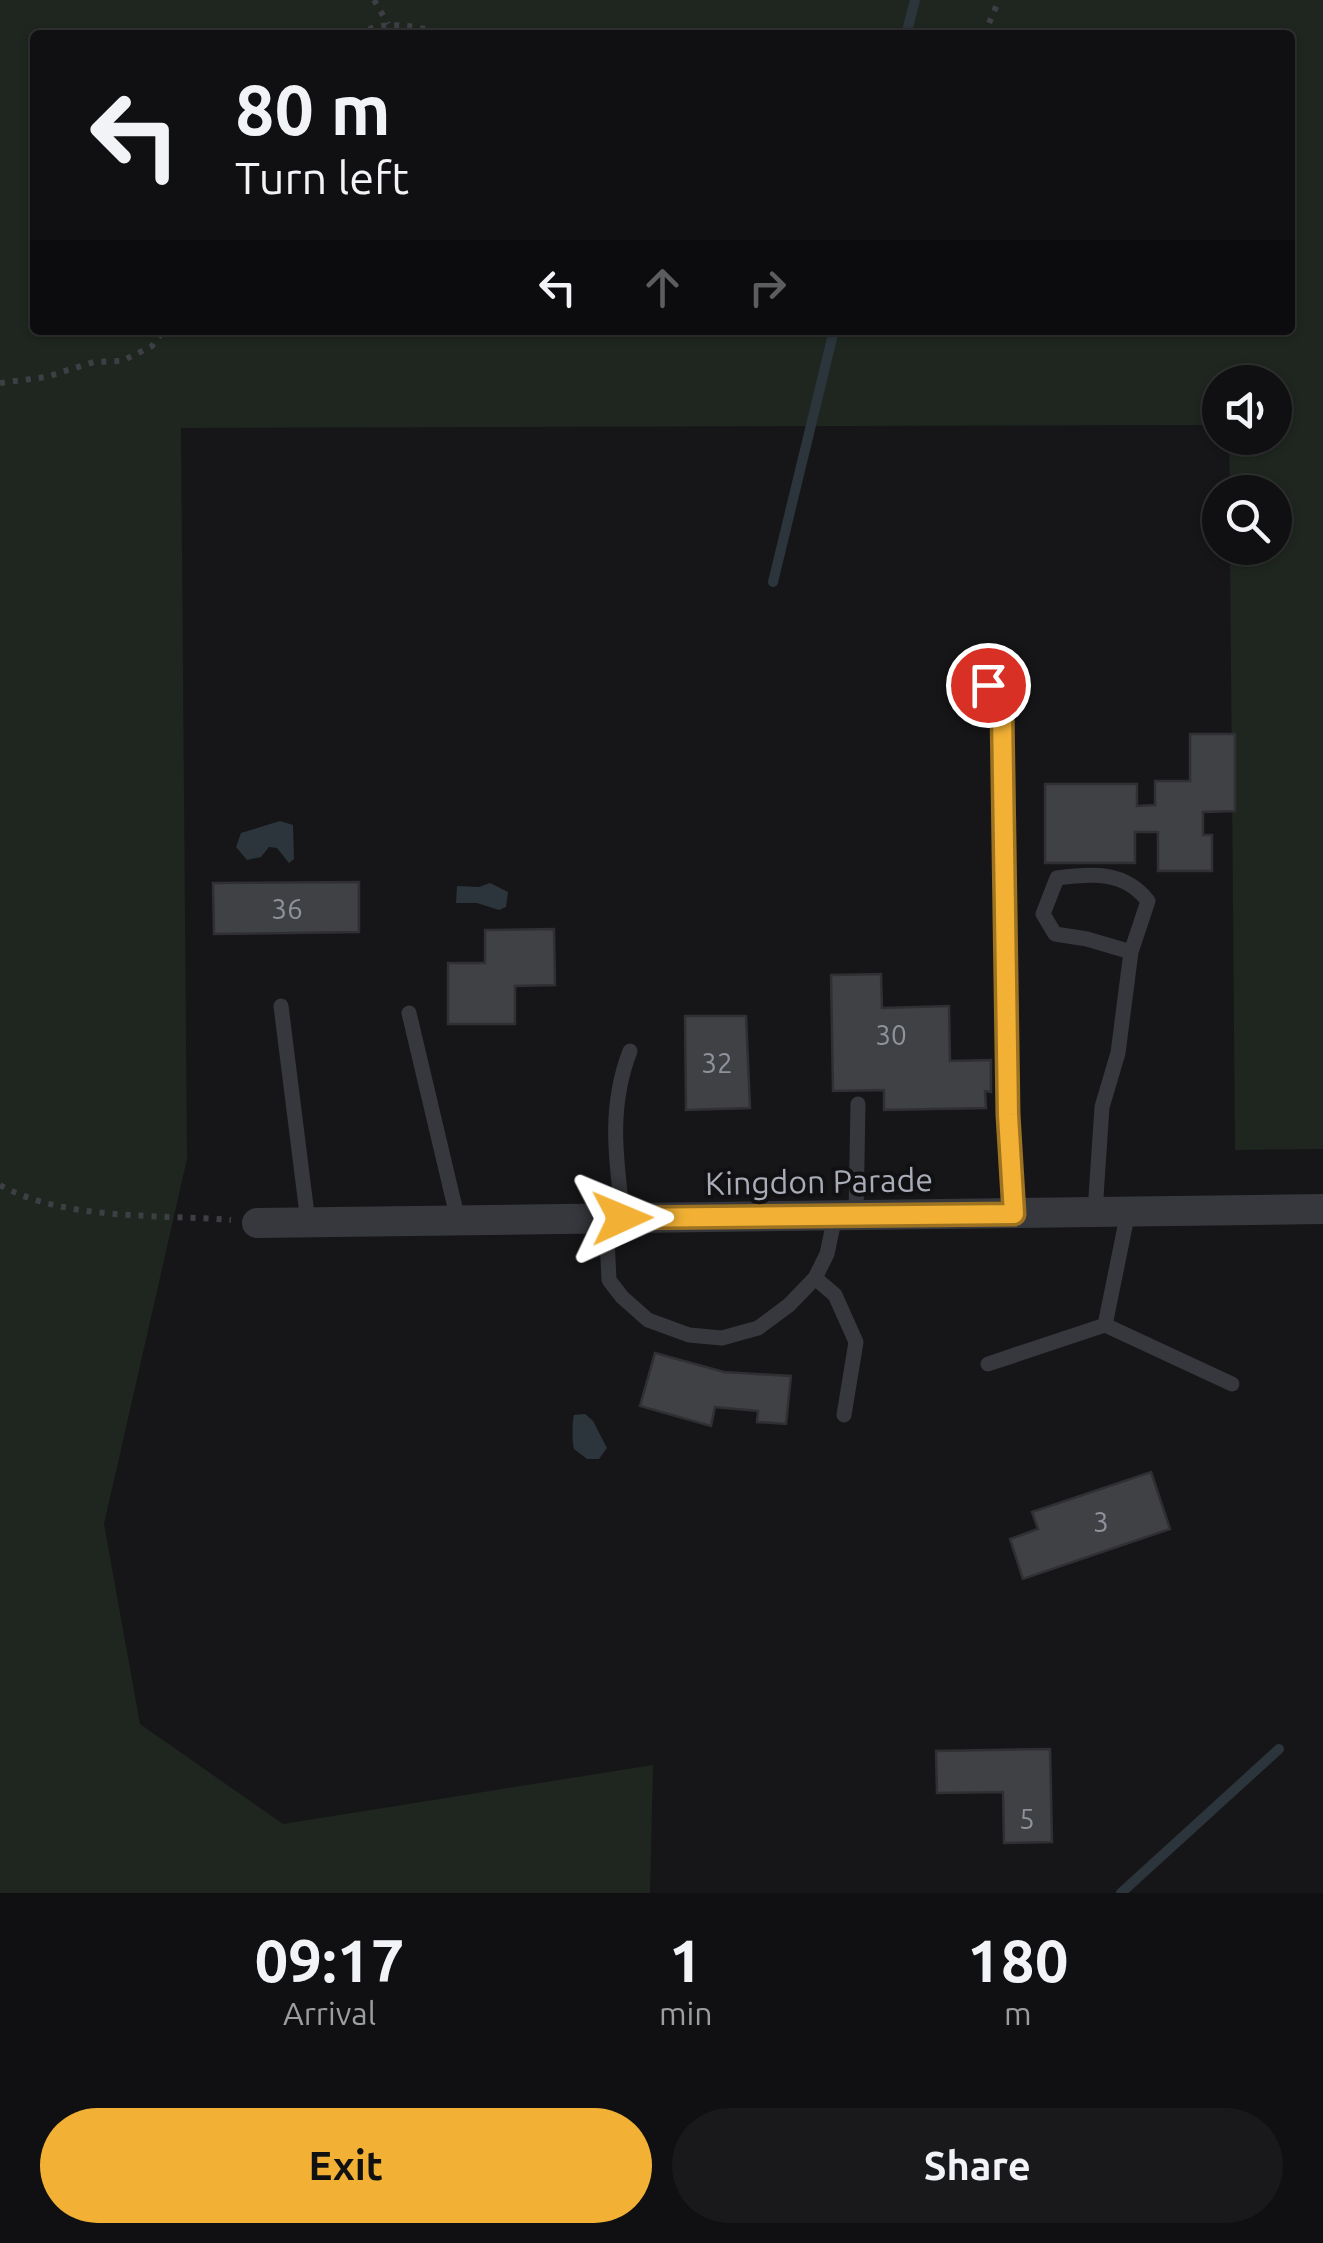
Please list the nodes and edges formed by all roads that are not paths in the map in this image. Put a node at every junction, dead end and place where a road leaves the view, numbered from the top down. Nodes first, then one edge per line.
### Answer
1 (988, 685) dead end
2 (1131, 952) junction
3 (281, 1006) dead end
4 (409, 1013) dead end
5 (630, 1051) dead end
6 (858, 1104) dead end
7 (1323, 1210) edge
8 (1095, 1212) junction
9 (1128, 1212) junction
10 (1014, 1214) junction
11 (846, 1215) junction
12 (614, 1218) junction
13 (458, 1220) junction
14 (308, 1222) junction
15 (257, 1223) road end
16 (815, 1278) junction
17 (1105, 1325) junction
18 (988, 1364) dead end
19 (1232, 1384) dead end
20 (844, 1415) dead end

1 - 10 lane
2 - 2 lane
2 - 8 lane
3 - 14 lane
4 - 13 lane
5 - 12 lane
6 - 11 lane
7 - 9 street, Kingdon Parade
8 - 9 street, Kingdon Parade
8 - 10 street, Kingdon Parade
9 - 17 lane
10 - 11 street, Kingdon Parade
11 - 12 street, Kingdon Parade
11 - 16 lane
12 - 13 street, Kingdon Parade
12 - 16 lane
13 - 14 street, Kingdon Parade
14 - 15 street, Kingdon Parade
16 - 20 lane
17 - 18 lane
17 - 19 lane

